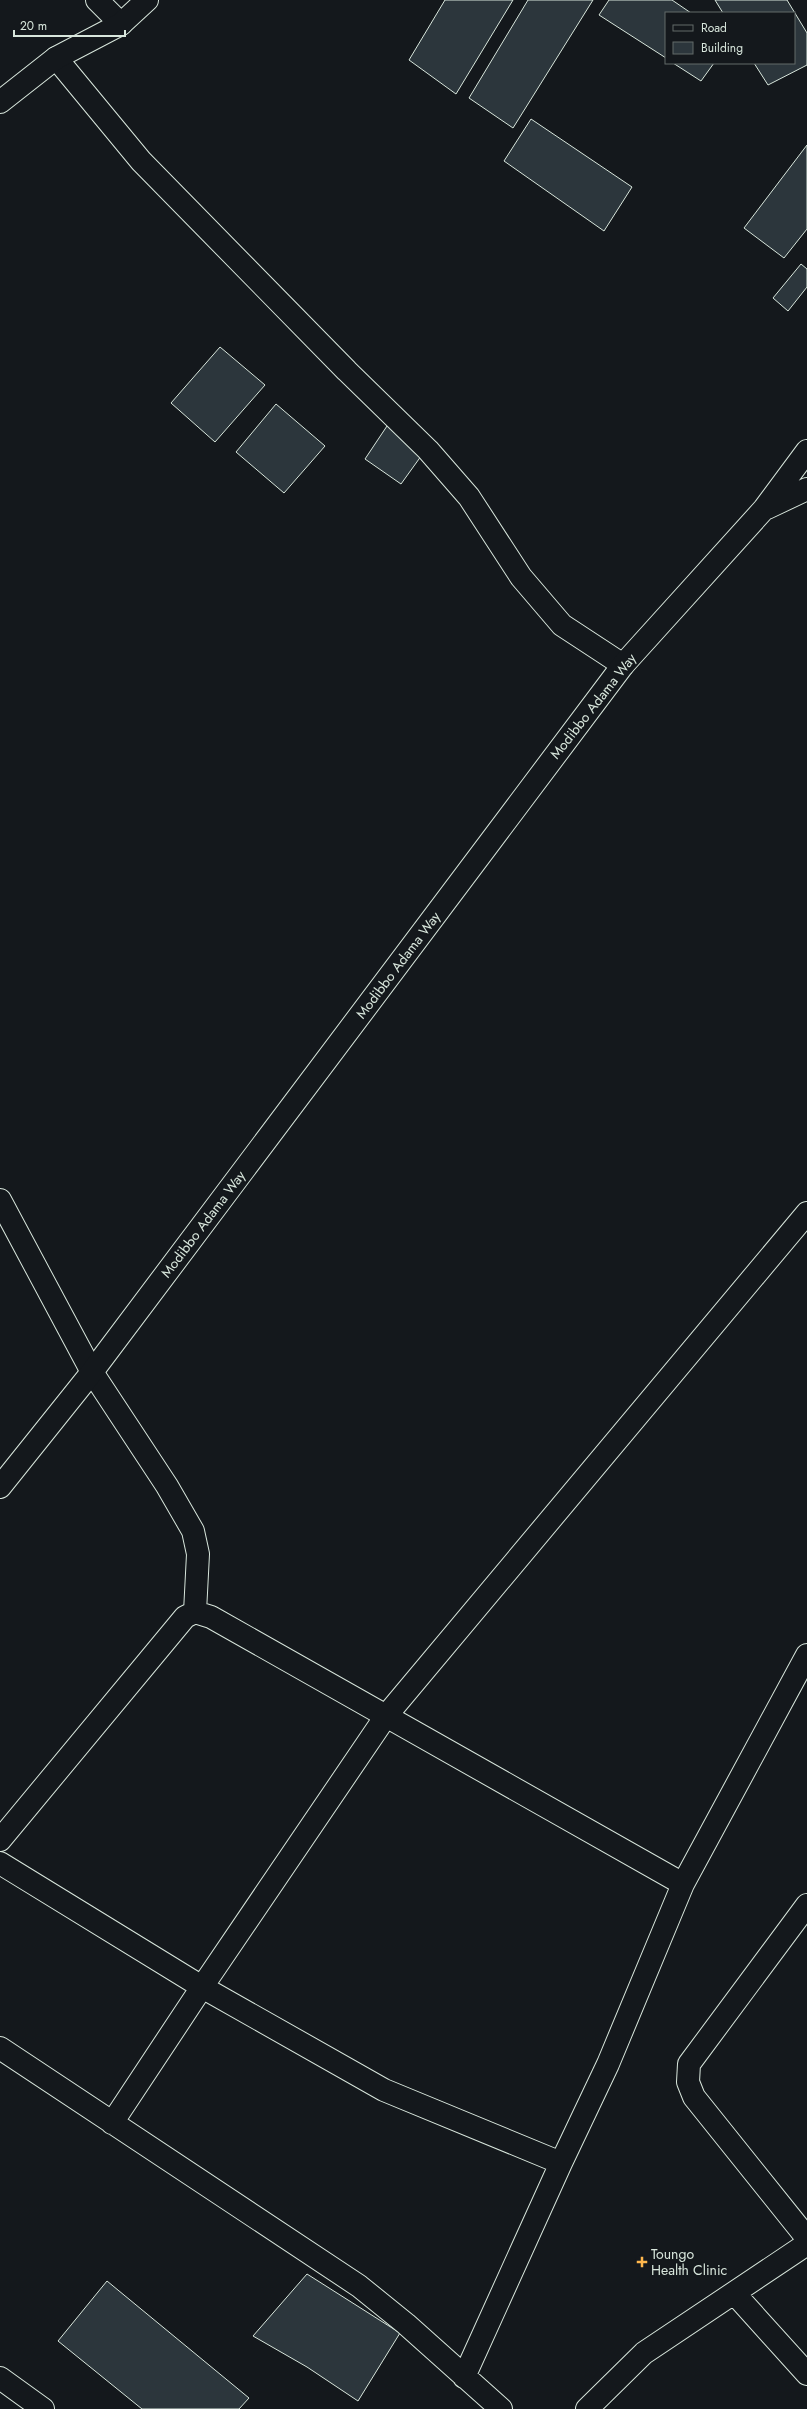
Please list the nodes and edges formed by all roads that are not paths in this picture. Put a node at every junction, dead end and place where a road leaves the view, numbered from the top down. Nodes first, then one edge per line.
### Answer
1 (98, 0) edge
2 (147, 0) edge
3 (121, 24) junction
4 (56, 58) junction
5 (0, 102) edge
6 (807, 451) edge
7 (807, 489) edge
8 (764, 509) junction
9 (624, 665) junction
10 (0, 1200) edge
11 (807, 1213) edge
12 (92, 1372) junction
13 (0, 1487) edge
14 (195, 1612) junction
15 (807, 1655) edge
16 (386, 1716) junction
17 (0, 1840) edge
18 (0, 1863) edge
19 (683, 1884) junction
20 (807, 1905) edge
21 (202, 1986) junction
22 (0, 2048) edge
23 (112, 2123) junction
24 (561, 2163) junction
25 (807, 2238) edge
26 (807, 2244) edge
27 (734, 2294) junction
28 (807, 2374) edge
29 (464, 2377) junction
30 (0, 2378) edge
31 (42, 2409) edge
32 (501, 2409) edge
33 (586, 2409) edge

1 - 3 street
2 - 3 street
3 - 4 street
4 - 5 street
4 - 9 street
6 - 8 street, Modibbo Adama Way
7 - 8 street
8 - 9 street, Modibbo Adama Way
9 - 12 street, Modibbo Adama Way
10 - 12 street
11 - 16 street
12 - 13 street, Modibbo Adama Way
12 - 14 street
14 - 16 street
14 - 17 street
15 - 19 street
16 - 19 street
16 - 21 street
18 - 21 street
19 - 24 street
20 - 25 street
21 - 23 street
21 - 24 street
22 - 23 street
23 - 29 street
24 - 29 street
26 - 27 street
27 - 28 street
27 - 33 street
29 - 32 street
30 - 31 street

